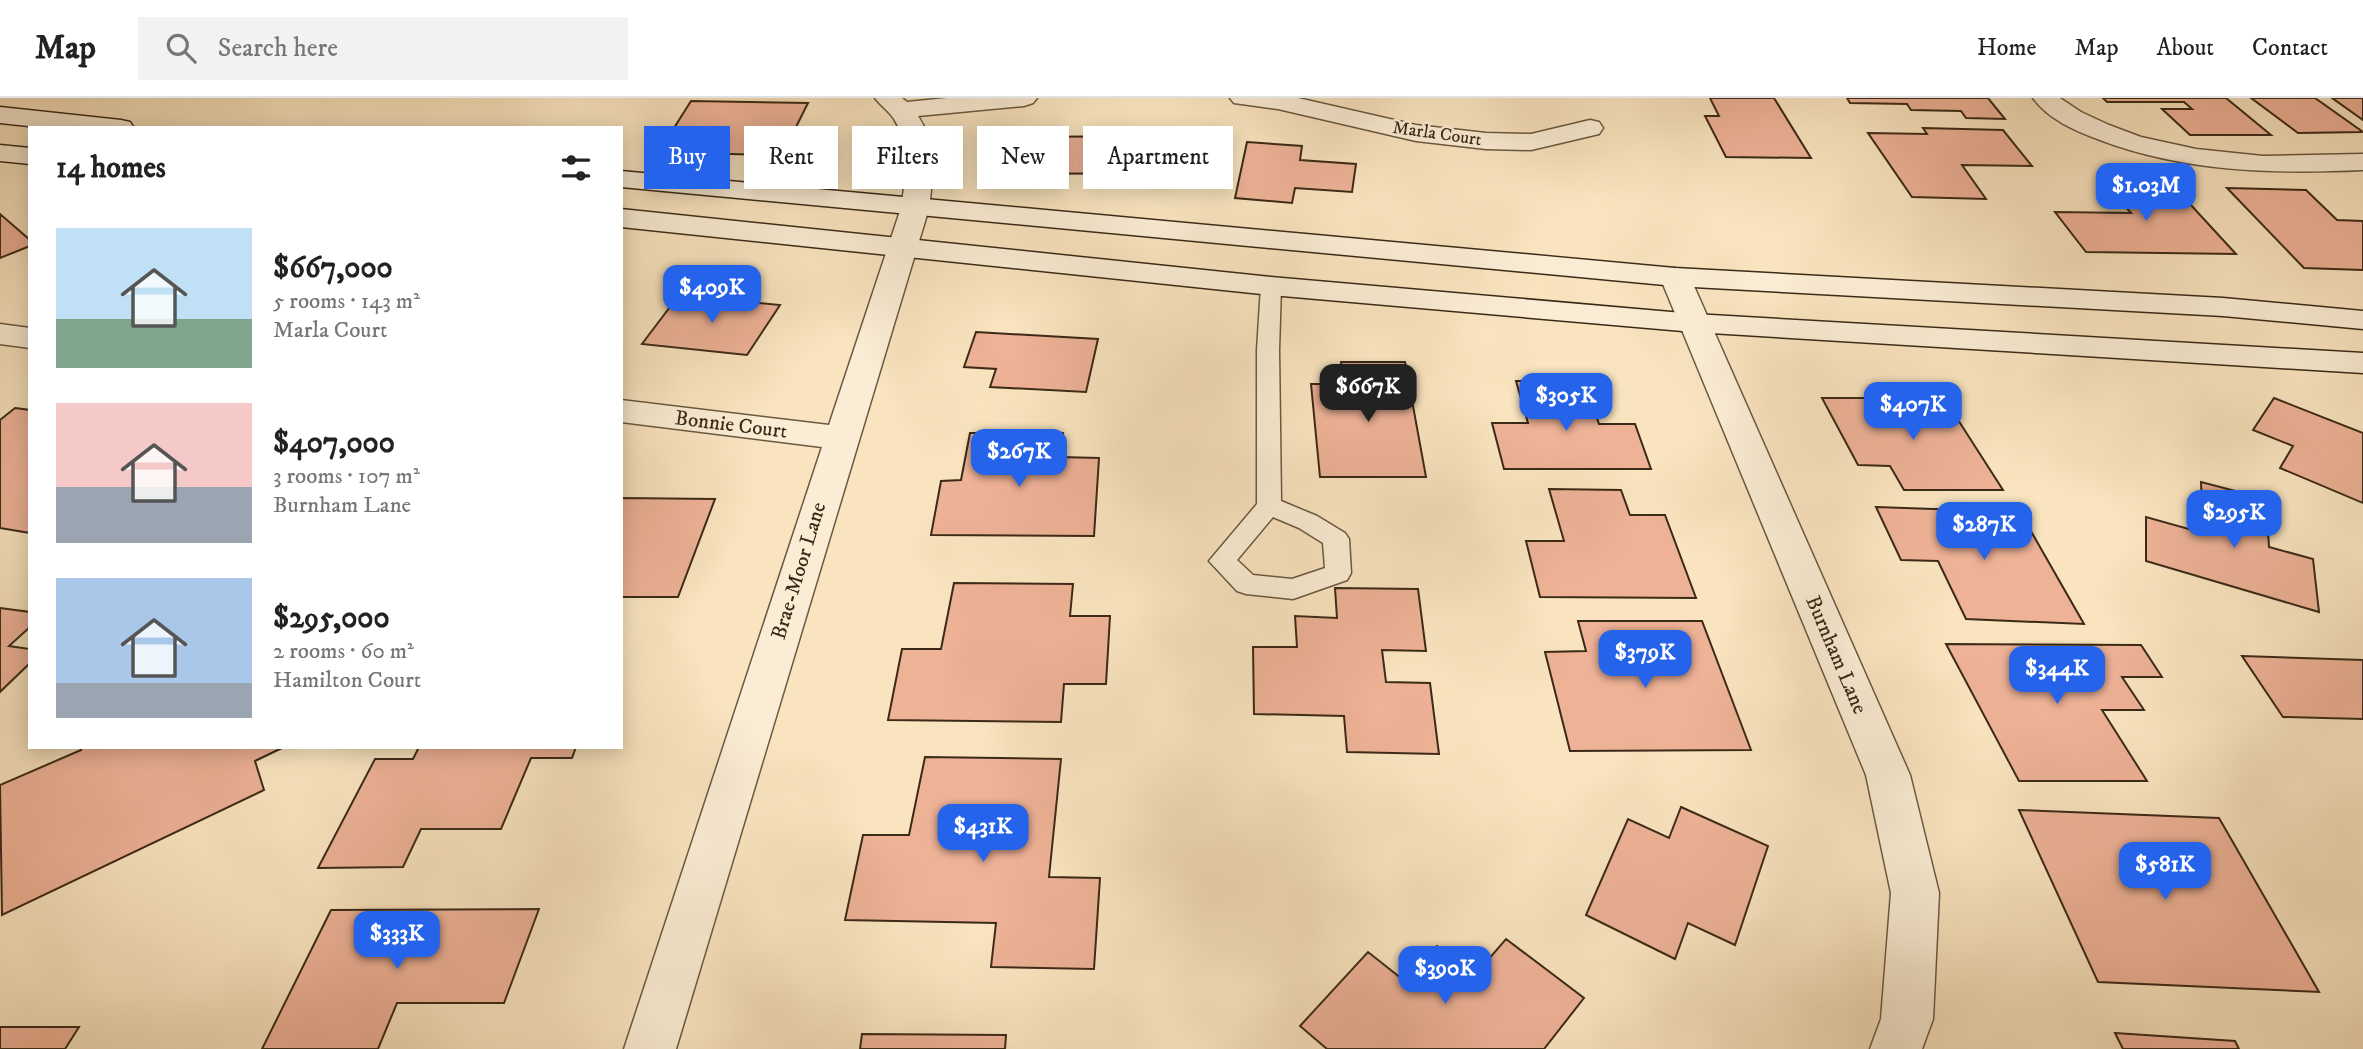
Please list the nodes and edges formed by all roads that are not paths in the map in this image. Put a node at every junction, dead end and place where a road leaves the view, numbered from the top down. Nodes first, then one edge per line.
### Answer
1 (1024, 98) edge
2 (1243, 98) edge
3 (2046, 98) edge
4 (895, 104) edge
5 (0, 116) edge
6 (101, 126) edge
7 (1590, 128) dead end
8 (0, 153) edge
9 (28, 156) edge
10 (2363, 162) edge
11 (623, 179) edge
12 (915, 208) junction
13 (623, 218) edge
14 (902, 248) junction
15 (1675, 277) junction
16 (1271, 286) junction
17 (2363, 320) edge
18 (1694, 323) junction
19 (0, 334) edge
20 (28, 338) edge
21 (2363, 363) edge
22 (623, 411) edge
23 (841, 438) junction
24 (1269, 506) junction
25 (650, 1049) edge
26 (1896, 1049) edge

1 - 4 main road
2 - 7 main road, Marla Court
3 - 10 main road
4 - 12 main road, Brae-Moor Lane
5 - 6 main road
8 - 9 main road
11 - 12 main road
12 - 14 main road, Brae-Moor Lane
12 - 15 main road
13 - 14 main road
14 - 16 main road
14 - 23 main road, Brae-Moor Lane
15 - 17 main road
15 - 18 main road, Burnham Lane
16 - 18 main road
16 - 24 lane
18 - 21 main road
18 - 26 main road, Burnham Lane
19 - 20 main road
22 - 23 main road, Bonnie Court
23 - 25 main road, Brae-Moor Lane
24 - 24 lane

